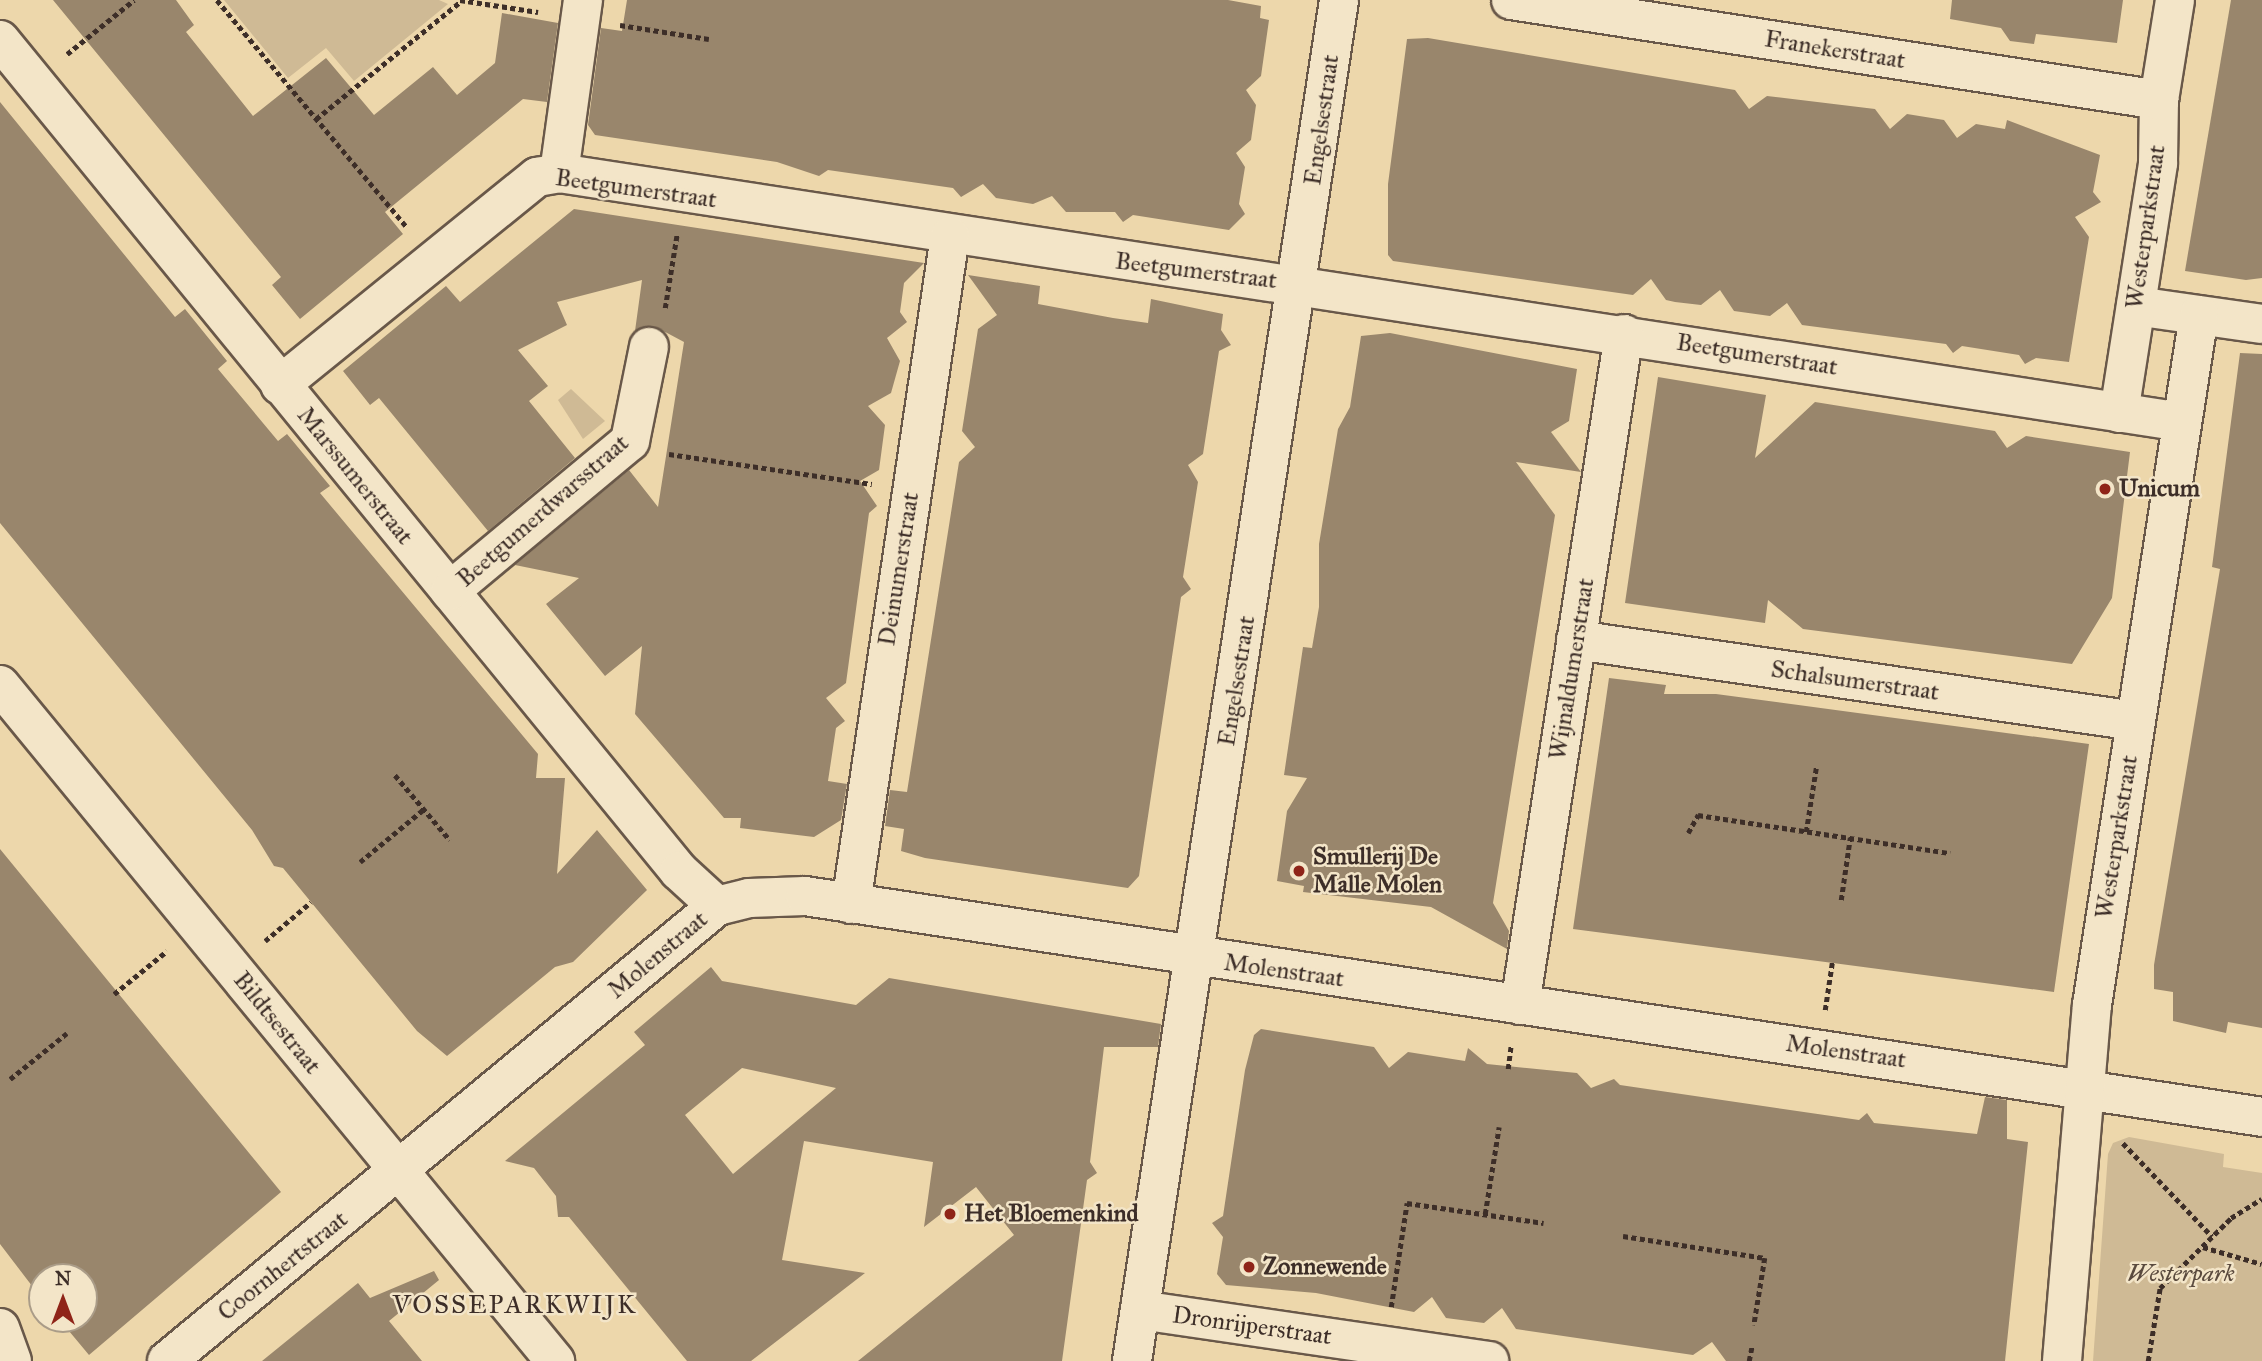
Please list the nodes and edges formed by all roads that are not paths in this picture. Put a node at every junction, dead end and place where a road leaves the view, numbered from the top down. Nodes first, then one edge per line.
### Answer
1 (583, 0) edge
2 (1339, 0) edge
3 (1511, 0) edge
4 (2175, 0) edge
5 (0, 40) edge
6 (2159, 100) junction
7 (559, 173) junction
8 (950, 236) junction
9 (1298, 284) junction
10 (2136, 306) junction
11 (2199, 315) junction
12 (2262, 324) edge
13 (1624, 334) junction
14 (649, 347) road end
15 (280, 385) junction
16 (2119, 412) junction
17 (2182, 422) junction
18 (450, 591) junction
19 (1576, 640) junction
20 (0, 685) edge
21 (2135, 721) junction
22 (851, 904) junction
23 (717, 906) junction
24 (1195, 959) junction
25 (1520, 1005) junction
26 (2088, 1090) junction
27 (2262, 1117) edge
28 (399, 1172) junction
29 (1140, 1310) junction
30 (0, 1328) edge
31 (12, 1361) edge
32 (167, 1361) edge
33 (555, 1361) edge
34 (1132, 1361) edge
35 (1489, 1361) edge
36 (2062, 1361) edge

1 - 7 street
2 - 9 street, Engelsestraat
3 - 6 street, Franekerstraat
4 - 6 street, Westerparkstraat
5 - 15 street, Marssumerstraat
6 - 10 street, Westerparkstraat
7 - 8 street, Beetgumerstraat
7 - 15 street, Beetgumerstraat
8 - 9 street, Beetgumerstraat
8 - 22 street, Deinumerstraat
9 - 13 street, Beetgumerstraat
9 - 24 street, Engelsestraat
10 - 11 street
10 - 16 street, Westerparkstraat
11 - 12 street
11 - 17 street, Westerparkstraat
13 - 16 street, Beetgumerstraat
13 - 19 street, Wijnaldumerstraat
14 - 18 street, Beetgumerdwarsstraat
15 - 18 street, Marssumerstraat
16 - 17 street, Beetgumerstraat
17 - 21 street, Westerparkstraat
18 - 23 street, Marssumerstraat
19 - 21 street, Schalsumerstraat
19 - 25 street, Wijnaldumerstraat
20 - 28 street, Bildtsestraat
21 - 26 street, Westerparkstraat
22 - 23 street, Molenstraat
22 - 24 street, Molenstraat
23 - 28 street, Molenstraat
24 - 25 street, Molenstraat
24 - 29 street, Engelsestraat
25 - 26 street, Molenstraat
26 - 27 street, Molenstraat
26 - 36 street, Westerparkstraat
28 - 32 street, Coornhertstraat
28 - 33 street, Bildtsestraat
29 - 34 street, Engelsestraat
29 - 35 street, Dronrijperstraat
30 - 31 street

